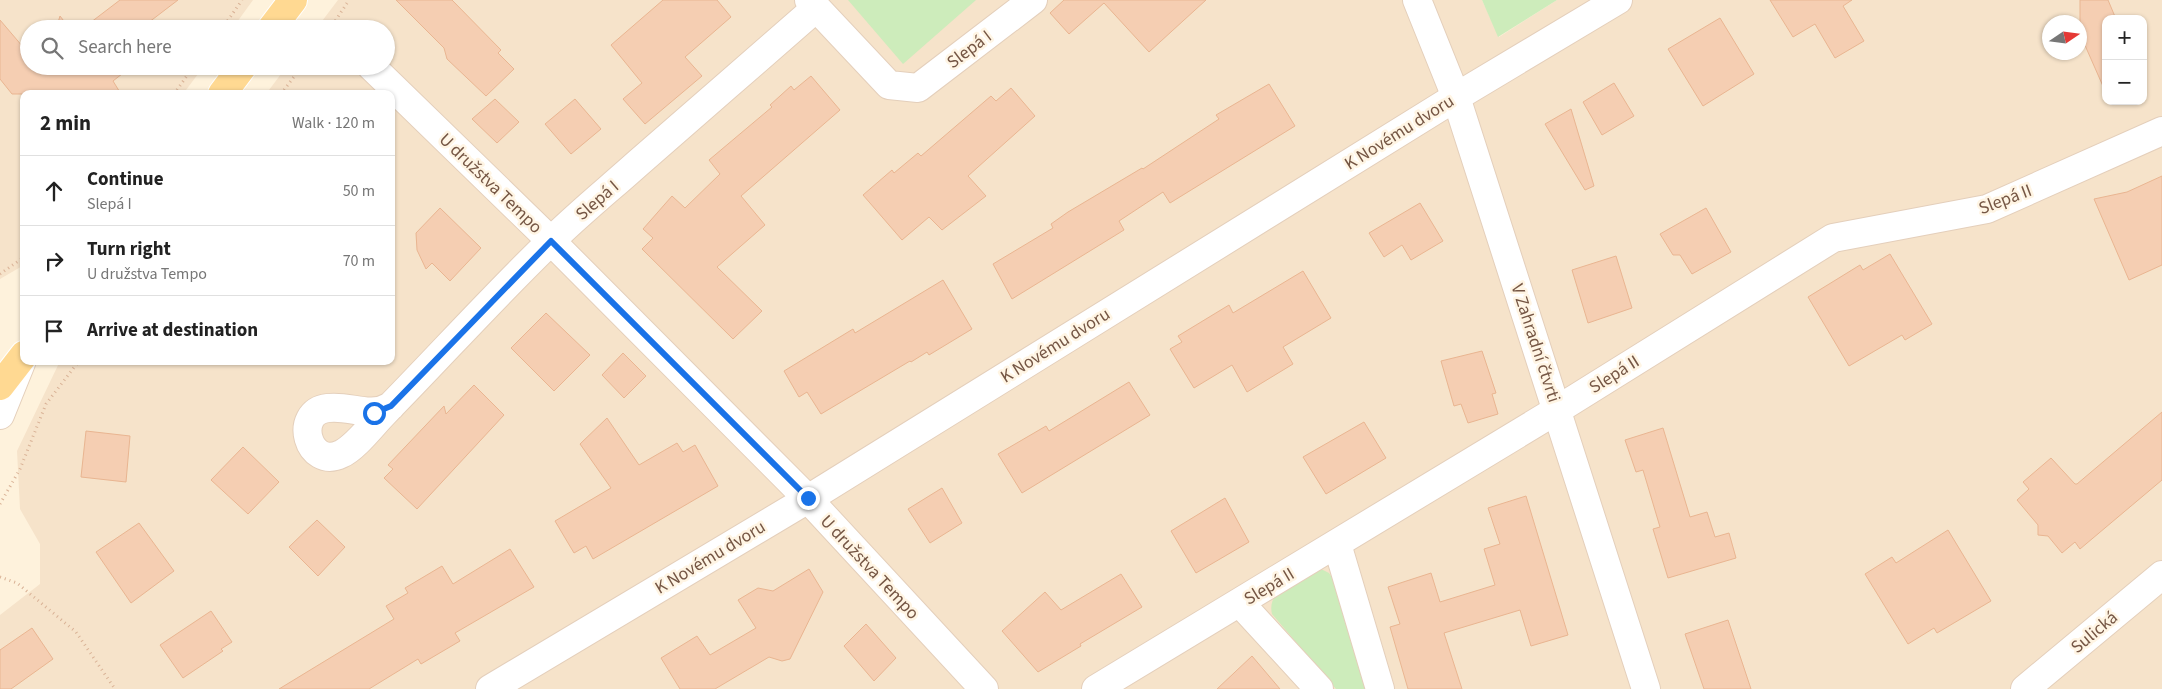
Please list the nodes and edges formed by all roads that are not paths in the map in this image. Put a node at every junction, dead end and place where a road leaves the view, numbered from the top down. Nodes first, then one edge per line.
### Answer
1 (293, 0) edge
2 (1033, 0) edge
3 (1417, 0) edge
4 (1618, 0) edge
5 (812, 4) edge
6 (278, 20) edge
7 (236, 75) edge
8 (381, 75) edge
9 (225, 90) edge
10 (1456, 97) junction
11 (2162, 130) edge
12 (551, 241) junction
13 (20, 358) edge
14 (20, 361) edge
15 (20, 365) edge
16 (0, 370) edge
17 (0, 386) edge
18 (391, 406) dead end
19 (1557, 410) junction
20 (0, 415) edge
21 (808, 498) junction
22 (1337, 544) junction
23 (2162, 575) edge
24 (1240, 603) junction
25 (490, 689) edge
26 (984, 689) edge
27 (1096, 689) edge
28 (1319, 689) edge
29 (1380, 689) edge
30 (1646, 689) edge
31 (2026, 689) edge

1 - 6 main road
2 - 5 street, Slepá I
3 - 10 street, V Zahradní čtvrti
4 - 10 street, K Novému dvoru
5 - 12 street, Slepá I
7 - 9 main road
8 - 12 street, U družstva Tempo
10 - 19 street, V Zahradní čtvrti
10 - 21 street, K Novému dvoru
11 - 19 street, Slepá II
12 - 18 street, Slepá I
12 - 21 street, U družstva Tempo
13 - 16 street
14 - 17 main road
15 - 20 street
19 - 22 street, Slepá II
19 - 30 street, V Zahradní čtvrti
21 - 25 street, K Novému dvoru
21 - 26 street, U družstva Tempo
22 - 24 street, Slepá II
22 - 29 street
23 - 31 street, Sulická
24 - 27 street, Slepá II
24 - 28 street

